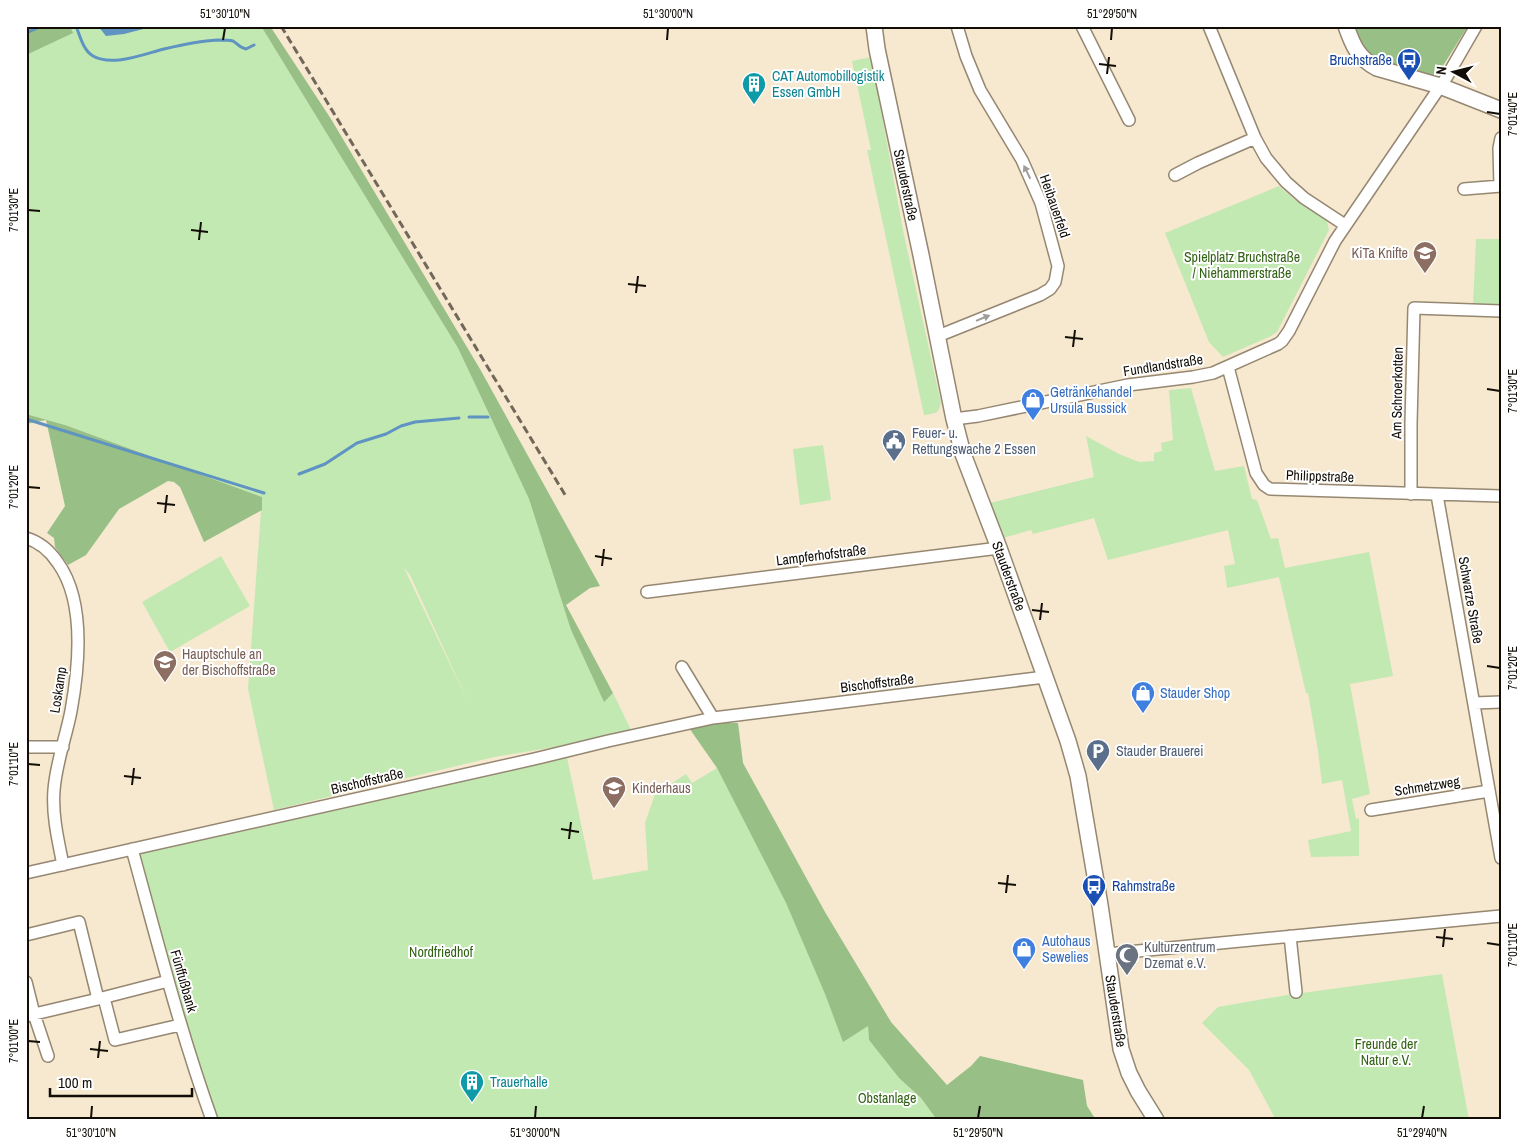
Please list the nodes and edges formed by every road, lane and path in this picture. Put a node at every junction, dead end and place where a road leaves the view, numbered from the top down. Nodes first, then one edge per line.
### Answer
1 (874, 26) edge
2 (957, 26) edge
3 (1082, 26) edge
4 (1209, 26) edge
5 (1346, 26) edge
6 (1476, 26) edge
7 (1440, 86) junction
8 (1501, 110) edge
9 (1130, 120) dead end
10 (1254, 138) junction
11 (1501, 138) edge
12 (1175, 175) dead end
13 (1500, 186) edge
14 (1464, 189) dead end
15 (1345, 225) junction
16 (1501, 311) edge
17 (938, 336) junction
18 (1228, 367) junction
19 (954, 419) junction
20 (1411, 494) junction
21 (1438, 495) junction
22 (1501, 496) edge
23 (26, 538) edge
24 (999, 548) junction
25 (647, 592) dead end
26 (682, 667) dead end
27 (1045, 676) junction
28 (1501, 702) edge
29 (1474, 703) junction
30 (713, 718) junction
31 (63, 747) junction
32 (26, 748) edge
33 (1489, 791) junction
34 (1370, 810) dead end
35 (132, 849) junction
36 (1501, 858) edge
37 (63, 865) junction
38 (26, 873) edge
39 (1501, 916) edge
40 (26, 935) edge
41 (1290, 936) junction
42 (1107, 954) junction
43 (168, 980) junction
44 (26, 982) edge
45 (1296, 992) dead end
46 (101, 998) junction
47 (30, 1015) edge
48 (180, 1025) junction
49 (48, 1056) dead end
50 (212, 1120) edge
51 (1156, 1120) edge

1 - 17 main road, Stauderstraße
17 -> 2 street, Heibauerfeld
3 - 9 street
4 - 10 street
5 - 7 main road
6 - 7 street
7 - 8 main road
7 - 15 street
10 - 12 street
10 - 15 street
11 - 13 street
13 - 14 street
15 - 18 street
16 - 20 street, Am Schroerkotten
17 - 19 main road, Stauderstraße
18 - 19 street, Fundlandstraße
18 - 20 street, Philippstraße
19 - 24 main road, Stauderstraße
20 - 21 street, Philippstraße
21 - 22 street, Philippstraße
21 - 29 street, Schwarze Straße
23 - 31 street, Loskamp
24 - 25 street, Lampferhofstraße
24 - 27 main road, Stauderstraße
26 - 30 street
27 - 30 street, Bischoffstraße
27 - 42 main road, Stauderstraße
28 - 29 street
29 - 33 street, Schwarze Straße
30 - 35 street, Bischoffstraße
31 - 32 street
31 - 37 street, Loskamp
33 - 34 street, Schmetzweg
33 - 36 street, Schwarze Straße
35 - 37 street, Bischoffstraße
35 - 43 street, Fünffußbank
37 - 38 street, Bischoffstraße
39 - 41 street
40 - 46 street
41 - 42 street
41 - 45 street
42 - 51 main road, Stauderstraße
43 - 46 street
43 - 48 street, Fünffußbank
44 - 47 street
46 - 47 street
46 - 48 street
47 - 49 street
48 - 50 street, Fünffußbank

